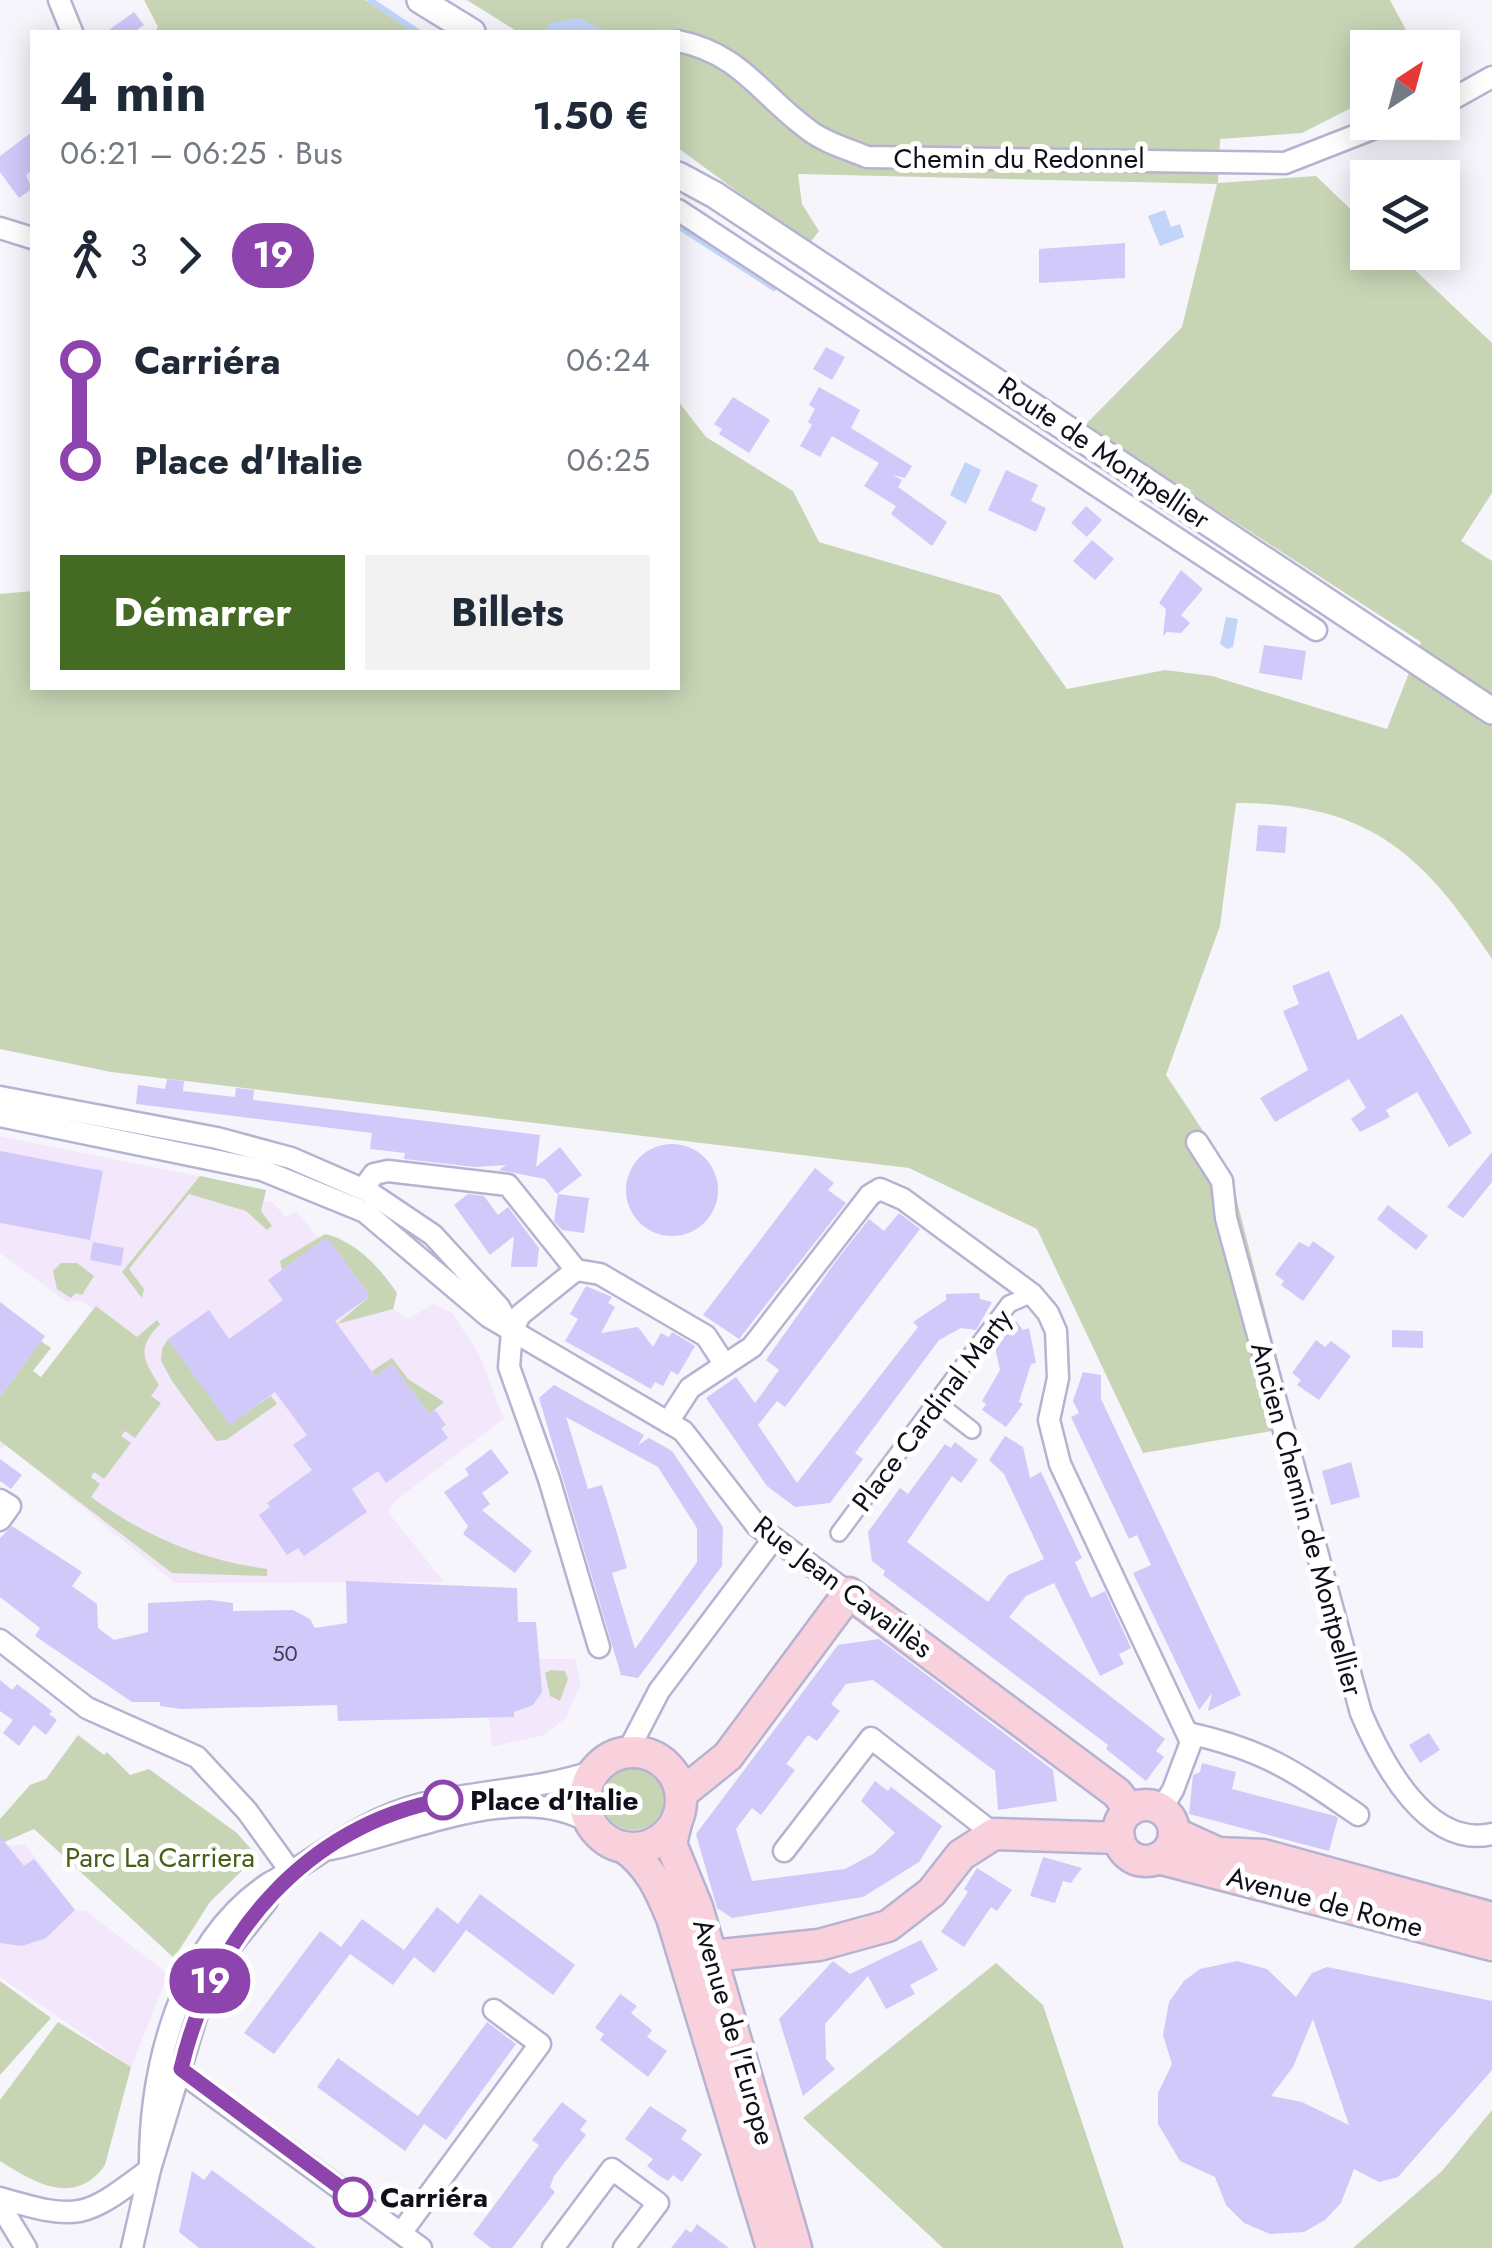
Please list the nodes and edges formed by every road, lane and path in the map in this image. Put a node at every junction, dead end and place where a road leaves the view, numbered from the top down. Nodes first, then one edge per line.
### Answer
1 (59, 0) edge
2 (420, 0) edge
3 (71, 30) edge
4 (465, 30) edge
5 (680, 41) edge
6 (1492, 78) edge
7 (1460, 95) edge
8 (1350, 138) edge
9 (680, 165) edge
10 (680, 176) edge
11 (715, 195) junction
12 (680, 211) edge
13 (0, 228) edge
14 (30, 237) edge
15 (1316, 630) dead end
16 (1492, 711) edge
17 (0, 1097) edge
18 (0, 1116) edge
19 (1198, 1142) dead end
20 (364, 1189) junction
21 (576, 1270) junction
22 (1032, 1294) junction
23 (512, 1331) junction
24 (725, 1365) junction
25 (936, 1402) junction
26 (668, 1422) junction
27 (972, 1430) dead end
28 (0, 1500) edge
29 (0, 1520) edge
30 (838, 1534) dead end
31 (774, 1538) junction
32 (849, 1593) junction
33 (0, 1640) edge
34 (598, 1647) dead end
35 (1188, 1732) junction
36 (628, 1752) junction
37 (594, 1771) junction
38 (679, 1807) junction
39 (1358, 1815) dead end
40 (1124, 1824) junction
41 (592, 1826) junction
42 (1164, 1833) junction
43 (994, 1834) junction
44 (1492, 1834) edge
45 (624, 1847) junction
46 (324, 1850) junction
47 (784, 1851) dead end
48 (291, 1872) junction
49 (1492, 1918) edge
50 (1492, 1945) edge
51 (712, 1956) junction
52 (494, 2010) dead end
53 (172, 2066) junction
54 (150, 2170) junction
55 (0, 2202) edge
56 (401, 2233) junction
57 (26, 2248) edge
58 (132, 2248) edge
59 (421, 2248) edge
60 (553, 2248) edge
61 (624, 2248) edge
62 (772, 2248) edge
63 (796, 2248) edge

1 - 3 street
2 - 4 street
5 - 8 street, Chemin du Redonnel
6 - 7 street
9 - 11 street, Route de Montpellier
10 - 11 street, Route de Montpellier
11 - 16 street, Route de Montpellier
12 - 15 street
13 - 14 street
17 - 20 street
18 - 23 street, Rue Jean Cavaillès
19 - 44 street, Ancien Chemin de Montpellier
20 - 21 street
20 - 23 street
21 - 23 street
21 - 24 street
22 - 24 street
22 - 25 street, Place Cardinal Marty
22 - 35 street
23 - 26 street, Rue Jean Cavaillès
23 - 34 street
24 - 26 street
25 - 27 street
25 - 30 street, Place Cardinal Marty
26 - 31 street, Rue Jean Cavaillès
28 - 29 street
31 - 32 street, Rue Jean Cavaillès
31 - 36 street
32 - 38 main road
32 - 40 main road, Rue Jean Cavaillès
33 - 48 street
35 - 39 street
35 - 42 street
36 - 37 main road
36 - 38 main road
37 - 41 main road
37 - 46 street
38 - 45 main road
38 - 51 main road, Avenue de l'Europe
40 - 42 main road
40 - 42 main road
40 - 43 main road
41 - 45 main road
41 - 46 street
42 - 49 main road, Avenue de Rome
42 - 50 main road, Avenue de Rome
43 - 47 street
43 - 51 main road
45 - 62 main road, Avenue de l'Europe
46 - 48 street
48 - 53 street
51 - 63 main road, Avenue de l'Europe
52 - 56 street
53 - 54 street
53 - 56 street
54 - 55 street
54 - 58 street
55 - 57 street
56 - 59 street
60 - 61 street

